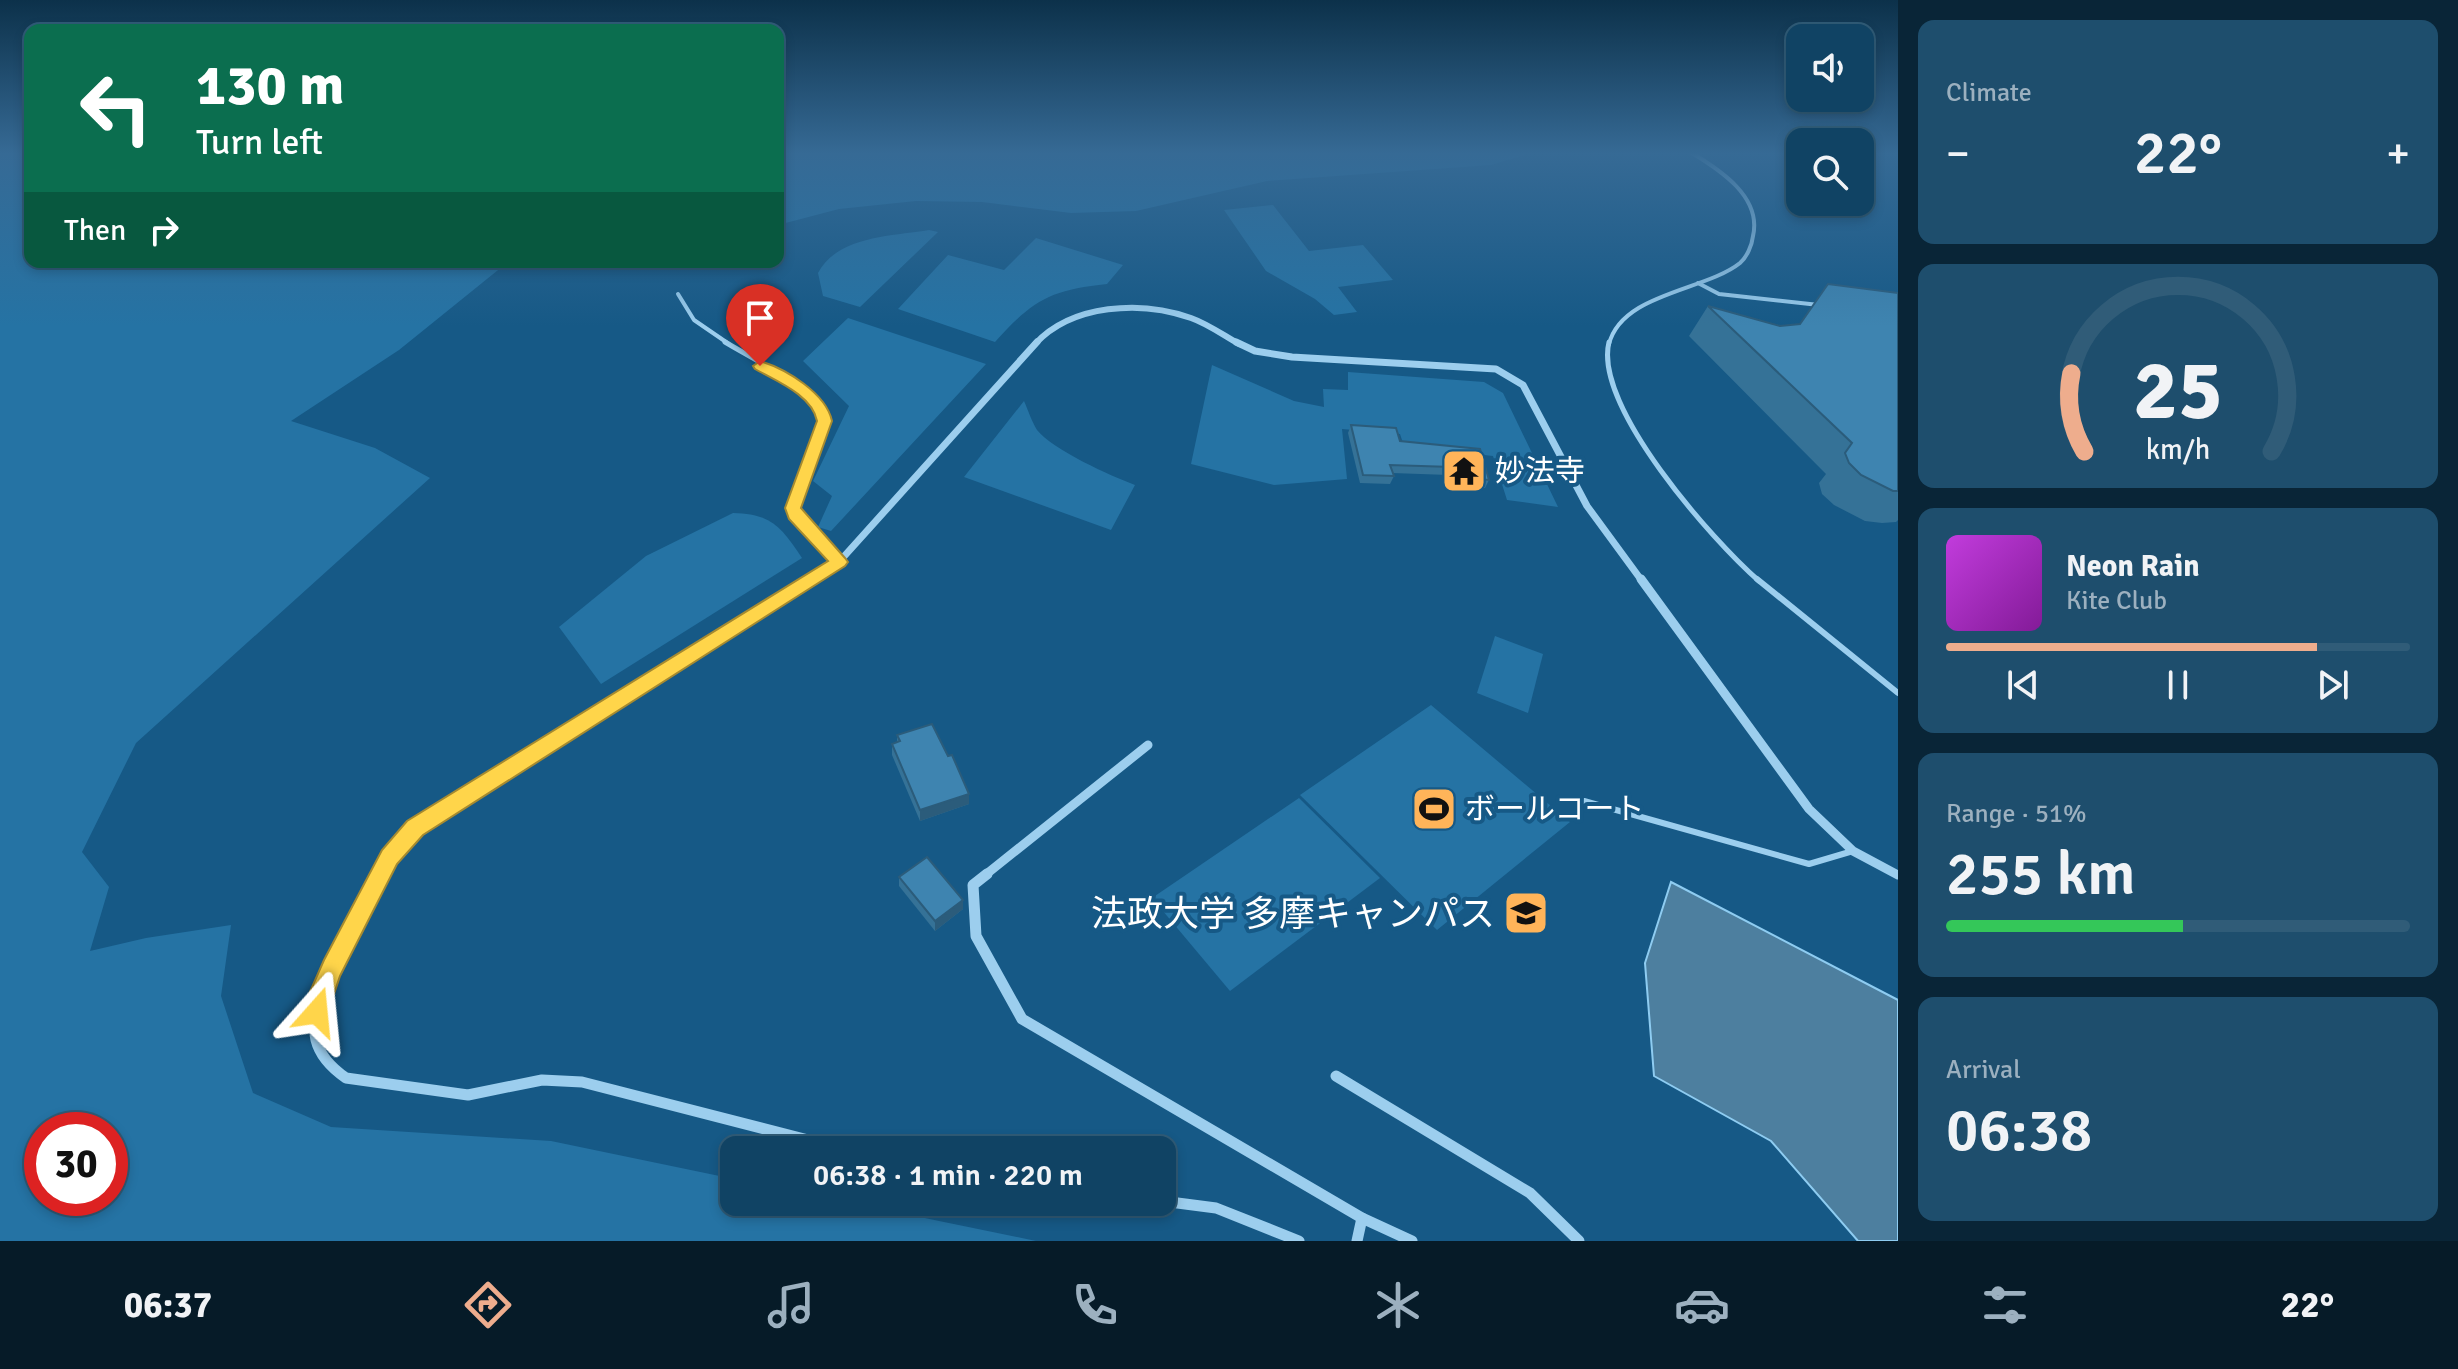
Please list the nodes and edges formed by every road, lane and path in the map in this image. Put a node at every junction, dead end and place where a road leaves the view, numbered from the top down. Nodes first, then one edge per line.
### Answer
1 (1753, 211) edge
2 (1698, 283) junction
3 (678, 294) dead end
4 (1824, 305) edge
5 (839, 562) junction
6 (1898, 693) edge
7 (1148, 745) dead end
8 (1584, 801) dead end
9 (1853, 851) junction
10 (1898, 875) edge
11 (1336, 1076) dead end
12 (792, 1136) edge
13 (1176, 1203) edge
14 (1362, 1218) junction
15 (1299, 1241) edge
16 (1357, 1241) edge
17 (1412, 1241) edge
18 (1579, 1241) edge

1 - 2 lane
2 - 4 lane
2 - 6 lane
3 - 5 lane
5 - 9 street
5 - 12 street
7 - 14 street
8 - 9 lane
9 - 10 street
11 - 18 street
13 - 15 street
14 - 16 street
14 - 17 street

